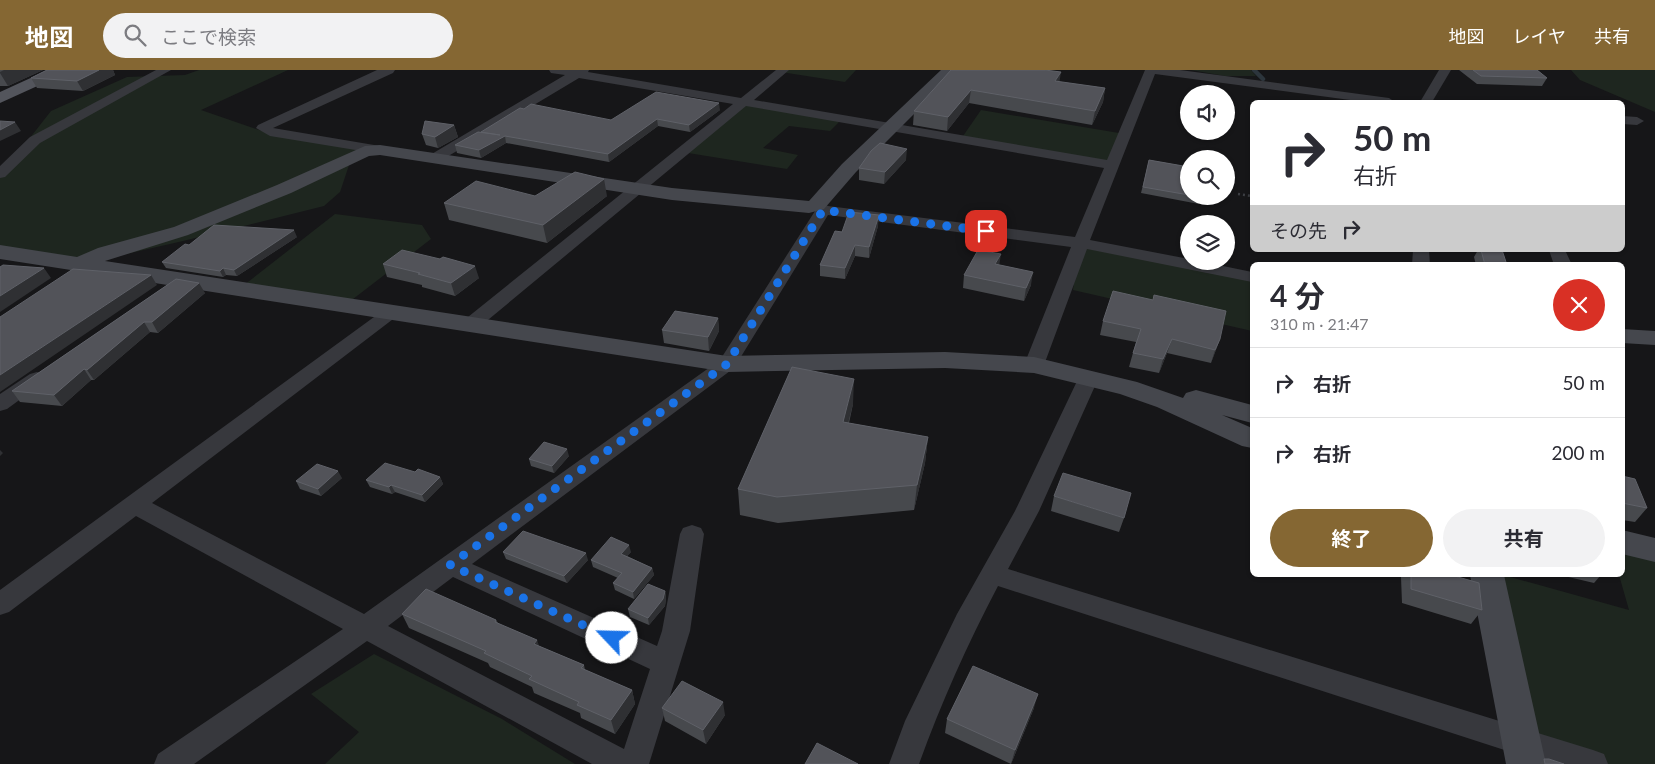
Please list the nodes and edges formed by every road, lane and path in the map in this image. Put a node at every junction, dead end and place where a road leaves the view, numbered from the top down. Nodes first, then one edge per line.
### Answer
1 (41, 70) edge
2 (61, 70) edge
3 (165, 70) edge
4 (389, 70) edge
5 (555, 70) edge
6 (783, 70) edge
7 (950, 70) edge
8 (1153, 70) edge
9 (1445, 70) edge
10 (580, 72) edge
11 (0, 88) edge
12 (0, 98) edge
13 (1375, 100) edge
14 (1427, 100) edge
15 (743, 102) junction
16 (1625, 120) edge
17 (1636, 121) dead end
18 (890, 128) junction
19 (380, 150) junction
20 (435, 158) junction
21 (1112, 165) junction
22 (0, 174) edge
23 (637, 188) junction
24 (1238, 194) dead end
25 (1250, 196) edge
26 (820, 207) junction
27 (1081, 243) junction
28 (0, 252) edge
29 (75, 271) junction
30 (1250, 277) edge
31 (180, 280) junction
32 (155, 297) edge
33 (392, 313) junction
34 (470, 325) junction
35 (1625, 336) edge
36 (1655, 338) edge
37 (727, 364) junction
38 (1034, 366) junction
39 (49, 370) edge
40 (1089, 377) junction
41 (1167, 402) junction
42 (0, 404) edge
43 (1250, 413) edge
44 (1250, 438) edge
45 (135, 505) junction
46 (692, 534) dead end
47 (1625, 543) edge
48 (1655, 550) edge
49 (450, 565) junction
50 (991, 574) junction
51 (1487, 577) edge
52 (0, 604) edge
53 (365, 628) junction
54 (666, 663) junction
55 (1524, 753) edge
56 (169, 764) edge
57 (622, 764) edge
58 (634, 764) edge
59 (904, 764) edge
60 (1593, 764) edge

1 - 11 main road
2 - 12 main road
3 - 22 street
4 - 19 street
5 - 10 street
6 - 15 street
7 - 18 street
8 - 13 street
8 - 21 street
9 - 14 street
10 - 15 street
10 - 20 street
15 - 18 street
15 - 23 street
16 - 17 street
18 - 21 street
18 - 26 street
19 - 20 street
19 - 29 street
20 - 23 street
21 - 27 street
23 - 26 street
23 - 34 street
24 - 25 path
26 - 27 street
26 - 37 street
27 - 30 street
27 - 38 street
28 - 29 street
29 - 31 street
31 - 32 street
31 - 33 street
33 - 34 street
33 - 45 street
34 - 37 street
35 - 36 street
37 - 38 street
37 - 49 street
38 - 40 street
39 - 42 street
40 - 41 street
40 - 50 street
41 - 43 street
41 - 44 street
45 - 52 street
45 - 53 street
46 - 54 street
47 - 48 street
49 - 53 street
49 - 54 street
50 - 55 street
50 - 59 street
51 - 55 street
53 - 56 street
53 - 57 street
54 - 58 street
55 - 60 street

